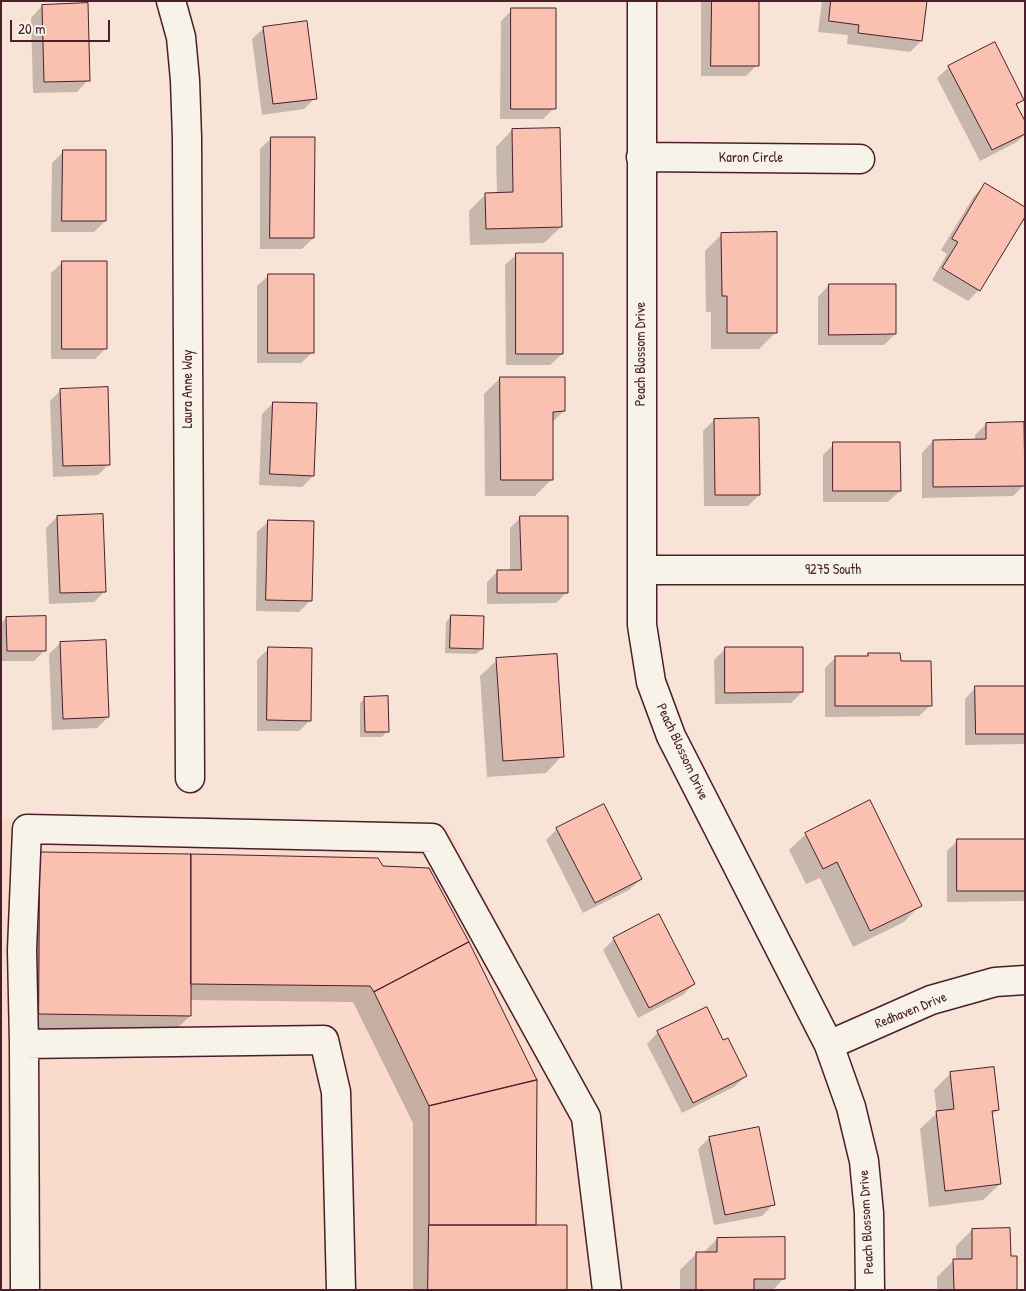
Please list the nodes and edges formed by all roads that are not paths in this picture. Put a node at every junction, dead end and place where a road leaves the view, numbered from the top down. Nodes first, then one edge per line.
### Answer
1 (171, 1) edge
2 (642, 1) edge
3 (641, 157) junction
4 (860, 159) dead end
5 (642, 570) junction
6 (1025, 570) edge
7 (190, 778) dead end
8 (1025, 980) edge
9 (24, 1044) junction
10 (829, 1045) junction
11 (25, 1290) edge
12 (341, 1290) edge
13 (607, 1290) edge
14 (870, 1290) edge

1 - 7 street, Laura Anne Way
2 - 3 street, Peach Blossom Drive
3 - 4 street, Karon Circle
3 - 5 street, Peach Blossom Drive
5 - 6 street, 9275 South
5 - 10 street, Peach Blossom Drive
8 - 10 street, Redhaven Drive
9 - 11 street
9 - 12 street
9 - 13 street
10 - 14 street, Peach Blossom Drive

